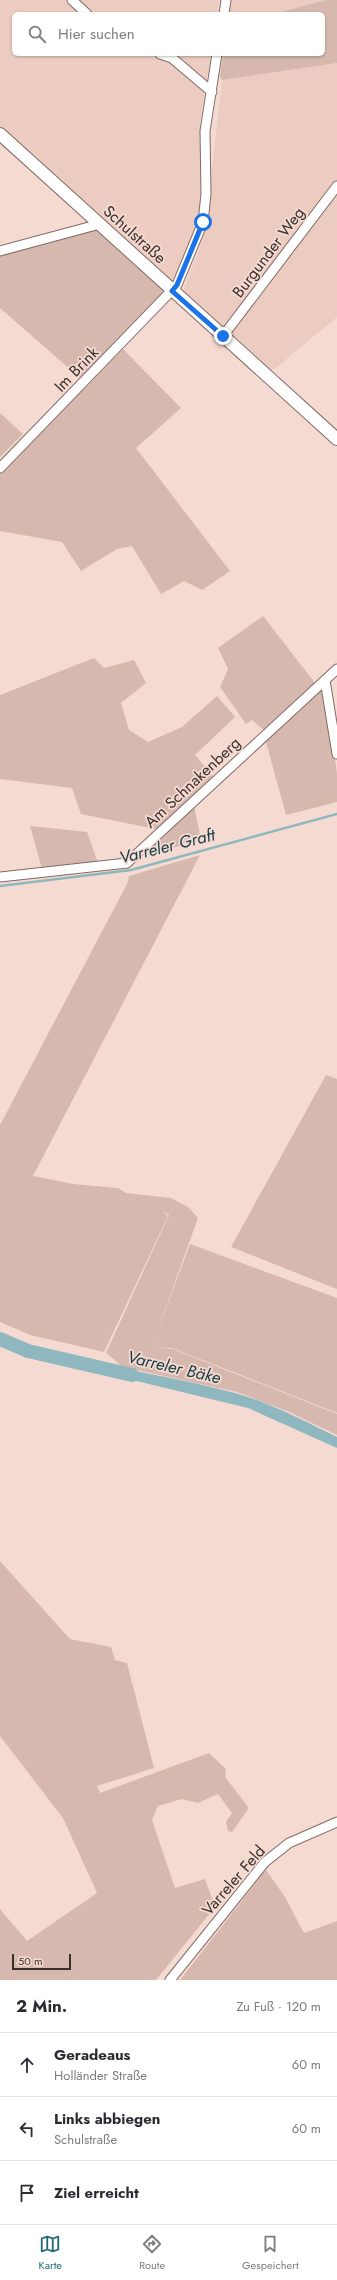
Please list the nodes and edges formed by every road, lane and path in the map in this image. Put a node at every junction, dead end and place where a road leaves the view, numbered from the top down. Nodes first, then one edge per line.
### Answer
1 (72, 0) edge
2 (226, 0) edge
3 (85, 12) edge
4 (224, 12) edge
5 (166, 56) edge
6 (217, 56) edge
7 (212, 92) junction
8 (0, 134) edge
9 (337, 186) edge
10 (100, 224) junction
11 (0, 250) edge
12 (172, 291) junction
13 (223, 336) junction
14 (337, 439) edge
15 (0, 468) edge
16 (337, 669) edge
17 (325, 680) junction
18 (337, 754) edge
19 (0, 877) edge
20 (337, 1822) edge
21 (170, 1980) edge

1 - 3 street
2 - 4 street
5 - 7 street
6 - 7 street, Im Brink
7 - 12 street, Im Brink
8 - 10 street, Schulstraße
9 - 13 street, Burgunder Weg
10 - 11 street
10 - 12 street, Schulstraße
12 - 13 street, Schulstraße
12 - 15 street, Im Brink
13 - 14 street, Schulstraße
16 - 17 street, Am Schnakenberg
17 - 18 street
17 - 19 street, Am Schnakenberg
20 - 21 street, Varreler Feld

